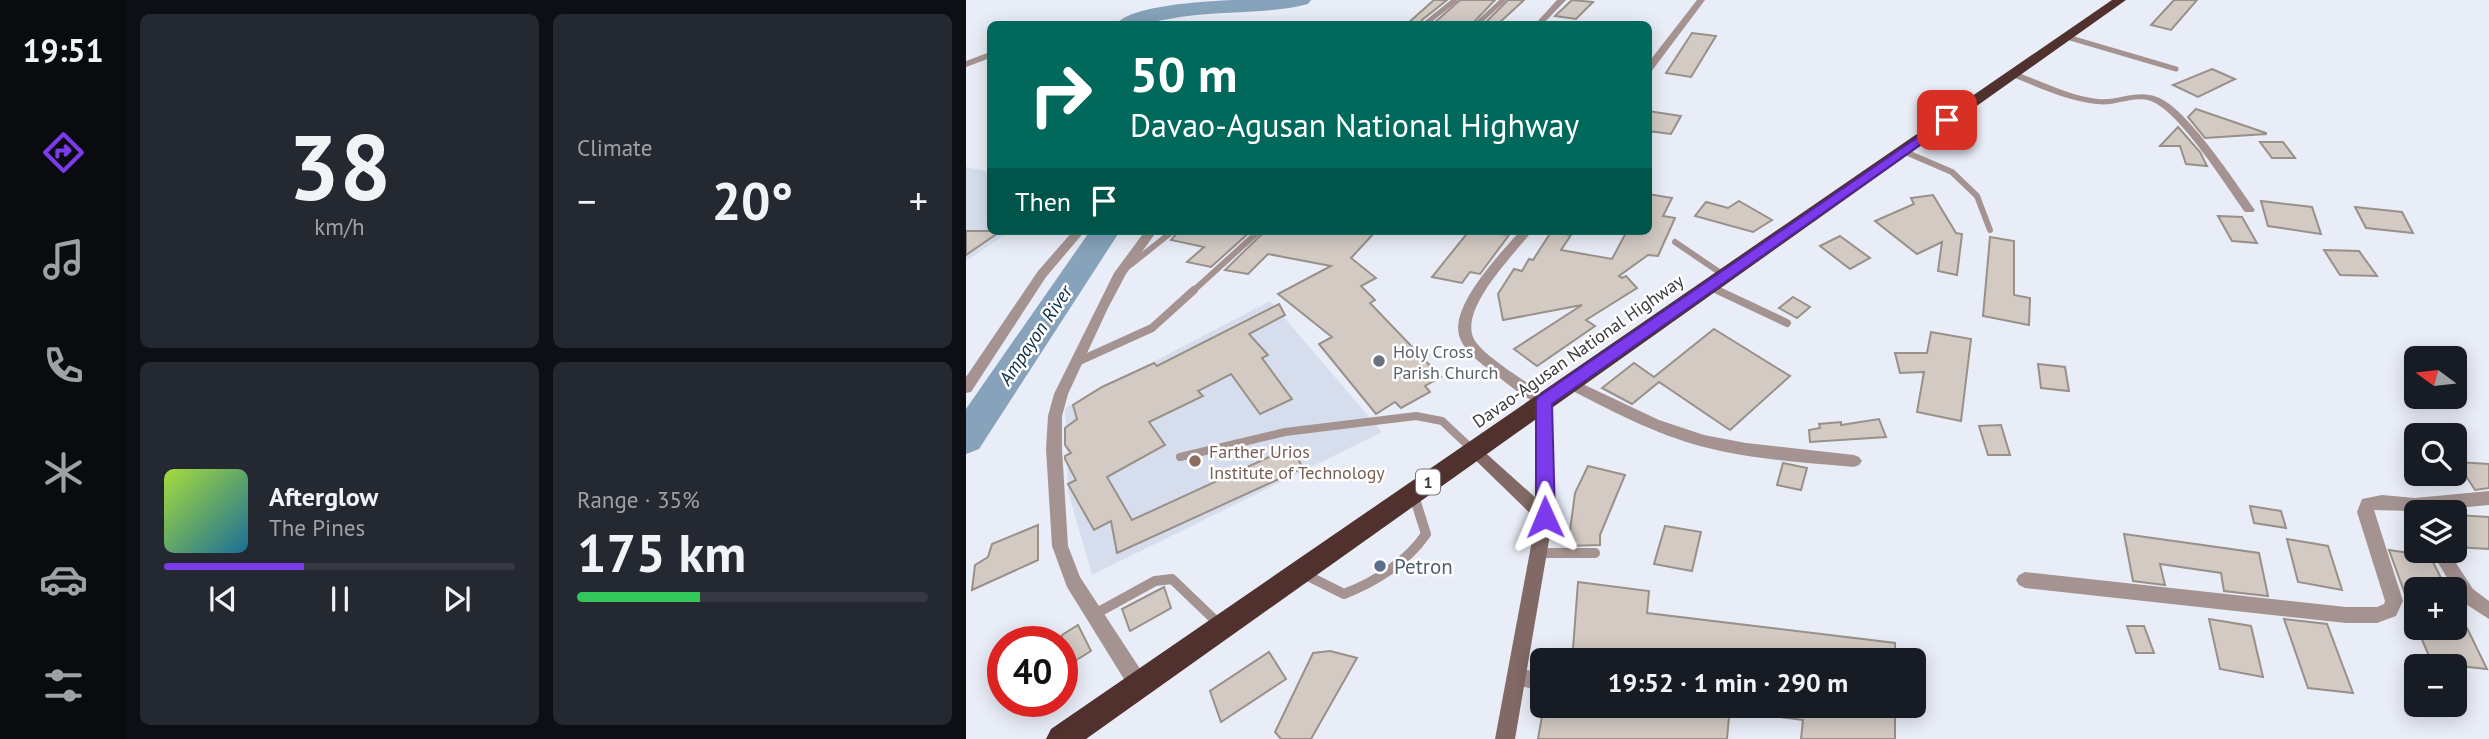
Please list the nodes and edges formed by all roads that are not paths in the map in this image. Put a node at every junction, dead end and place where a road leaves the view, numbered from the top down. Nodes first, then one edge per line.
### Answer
1 (1455, 0) edge
2 (1503, 0) edge
3 (1562, 0) edge
4 (1701, 0) edge
5 (2120, 0) edge
6 (1429, 21) edge
7 (1480, 21) edge
8 (1542, 21) edge
9 (2067, 37) junction
10 (987, 56) edge
11 (966, 64) edge
12 (1652, 65) edge
13 (2176, 69) dead end
14 (2013, 74) junction
15 (1903, 151) junction
16 (2249, 210) dead end
17 (1990, 230) dead end
18 (1076, 235) edge
19 (1148, 235) edge
20 (1168, 235) edge
21 (1255, 235) edge
22 (1523, 235) edge
23 (1675, 242) dead end
24 (1120, 273) junction
25 (1718, 282) junction
26 (1787, 323) dead end
27 (1077, 362) junction
28 (1570, 383) junction
29 (966, 388) edge
30 (1544, 401) junction
31 (1474, 451) junction
32 (1180, 457) dead end
33 (1854, 461) dead end
34 (1413, 493) junction
35 (2489, 498) edge
36 (2467, 501) edge
37 (2404, 506) edge
38 (1545, 517) junction
39 (1539, 553) junction
40 (1595, 553) dead end
41 (2447, 563) edge
42 (1300, 572) junction
43 (2025, 580) dead end
44 (2489, 611) edge
45 (1095, 614) junction
46 (1222, 627) junction
47 (1518, 678) junction
48 (1530, 680) edge
49 (1139, 685) junction
50 (1061, 739) edge
51 (1505, 739) edge

1 - 6 lane
2 - 7 lane
3 - 8 street
4 - 12 street
5 - 9 highway, Davao-Agusan National Highway / 1
9 - 13 lane
9 - 14 highway, Davao-Agusan National Highway / 1
10 - 11 street
14 - 15 highway, Davao-Agusan National Highway / 1
14 - 16 street
15 - 17 lane
15 - 25 highway, Davao-Agusan National Highway / 1
18 - 29 street
19 - 24 street
20 - 24 lane
21 - 27 lane
22 - 30 street
23 - 25 lane
24 - 27 street
25 - 26 lane
25 - 28 highway, Davao-Agusan National Highway / 1
27 - 45 street
28 - 30 highway, Davao-Agusan National Highway / 1
28 - 33 street
30 - 31 highway, Davao-Agusan National Highway / 1
30 - 38 street
31 - 32 lane
31 - 34 highway, Davao-Agusan National Highway / 1
31 - 38 street
34 - 42 highway, Davao-Agusan National Highway / 1
34 - 42 lane
35 - 36 street
37 - 43 street
38 - 39 street
39 - 40 lane
39 - 47 street
41 - 44 street
42 - 46 highway, Davao-Agusan National Highway / 1
45 - 46 lane
45 - 49 street
46 - 49 highway, Davao-Agusan National Highway / 1
47 - 48 street
47 - 51 street
49 - 50 highway, Davao-Agusan National Highway / 1

